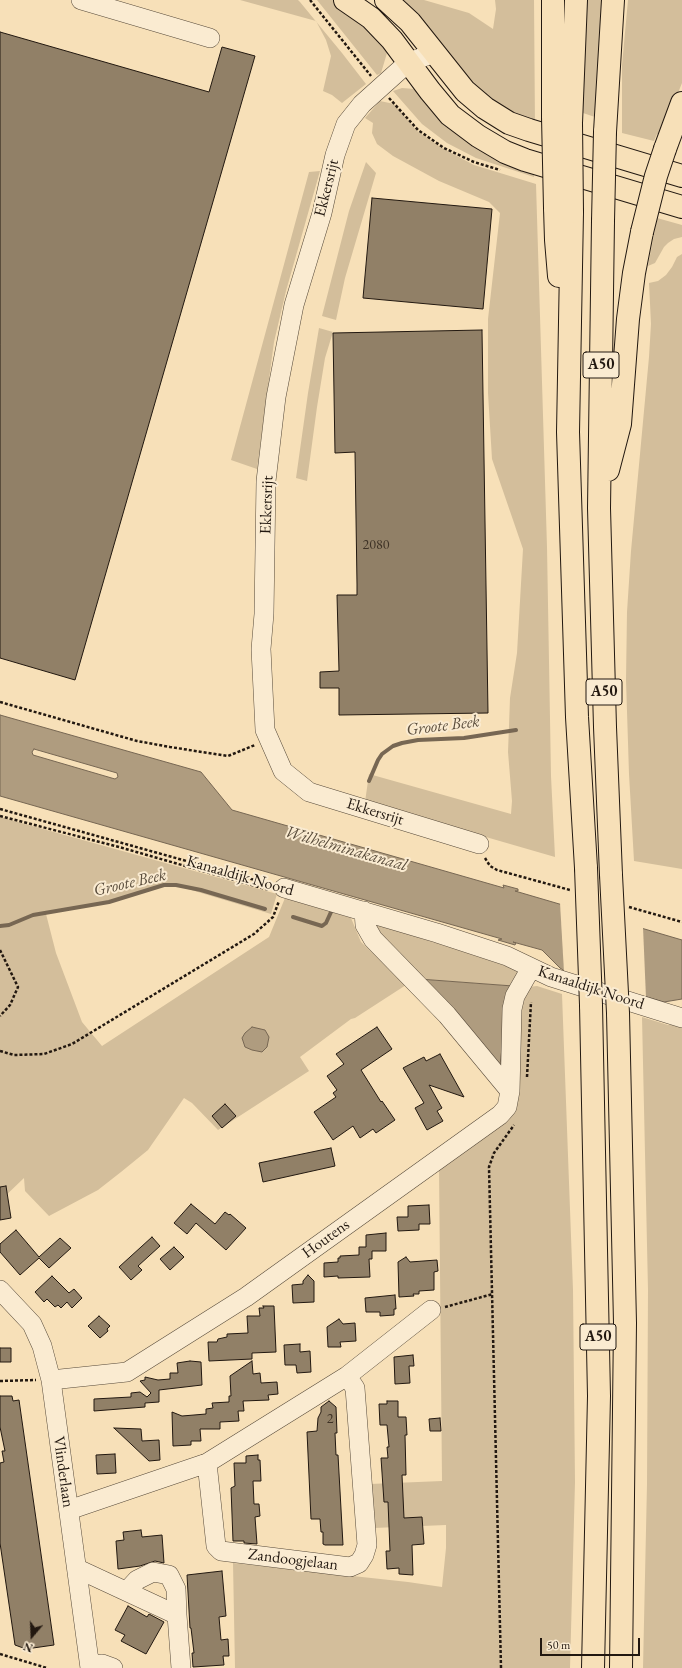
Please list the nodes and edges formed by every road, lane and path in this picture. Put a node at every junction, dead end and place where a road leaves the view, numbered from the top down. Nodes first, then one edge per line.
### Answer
1 (81, 0) edge
2 (310, 0) edge
3 (345, 0) edge
4 (386, 0) edge
5 (553, 0) edge
6 (576, 0) edge
7 (613, 0) edge
8 (210, 38) dead end
9 (434, 53) junction
10 (410, 62) junction
11 (372, 77) dead end
12 (682, 103) edge
13 (562, 120) junction
14 (599, 140) junction
15 (682, 176) edge
16 (682, 207) edge
17 (599, 508) junction
18 (0, 702) edge
19 (269, 740) junction
20 (0, 809) edge
21 (0, 816) edge
22 (479, 844) dead end
23 (280, 893) junction
24 (364, 911) junction
25 (0, 950) edge
26 (531, 968) junction
27 (531, 997) dead end
28 (0, 1016) edge
29 (682, 1018) edge
30 (0, 1051) edge
31 (527, 1079) dead end
32 (510, 1091) junction
33 (516, 1122) dead end
34 (0, 1290) edge
35 (493, 1294) junction
36 (431, 1310) joint
37 (347, 1376) junction
38 (51, 1380) junction
39 (0, 1381) edge
40 (206, 1463) junction
41 (69, 1510) junction
42 (78, 1569) junction
43 (127, 1591) junction
44 (177, 1615) junction
45 (0, 1654) edge
46 (90, 1666) edge
47 (47, 1668) edge
48 (113, 1668) edge
49 (181, 1668) edge
50 (501, 1668) edge
51 (593, 1668) edge
52 (621, 1668) edge

1 - 8 street
2 - 11 path
3 - 10 main road
4 - 9 main road
5 - 13 main road, A50
6 - 13 main road, A50
7 - 14 main road, A50
9 - 10 street, Ekkersrijt
9 - 14 main road
10 - 16 main road
10 - 19 street, Ekkersrijt
12 - 17 main road, A50, bridge
13 - 51 main road, A50, bridge
14 - 15 main road
14 - 17 main road, A50, bridge
17 - 52 main road, A50, bridge
18 - 19 path
19 - 22 street, Ekkersrijt
20 - 23 path, Kanaaldijk Noord
21 - 23 path
23 - 24 street, Kanaaldijk Noord
23 - 30 path
24 - 26 street, Kanaaldijk Noord
24 - 32 street
25 - 28 path
26 - 29 street, Kanaaldijk Noord
26 - 32 street, Houtens
27 - 31 path
32 - 38 street, Houtens
33 - 35 path
34 - 38 street, Vlinderlaan
35 - 36 path
35 - 50 path
36 - 37 street
37 - 40 street
37 - 40 street, Zandoogjelaan
38 - 39 path
38 - 41 street, Vlinderlaan
40 - 41 street
41 - 42 street, Vlinderlaan
42 - 43 street
42 - 46 street, Vlinderlaan
43 - 44 street
43 - 44 street
44 - 49 street
45 - 47 path
46 - 48 street

